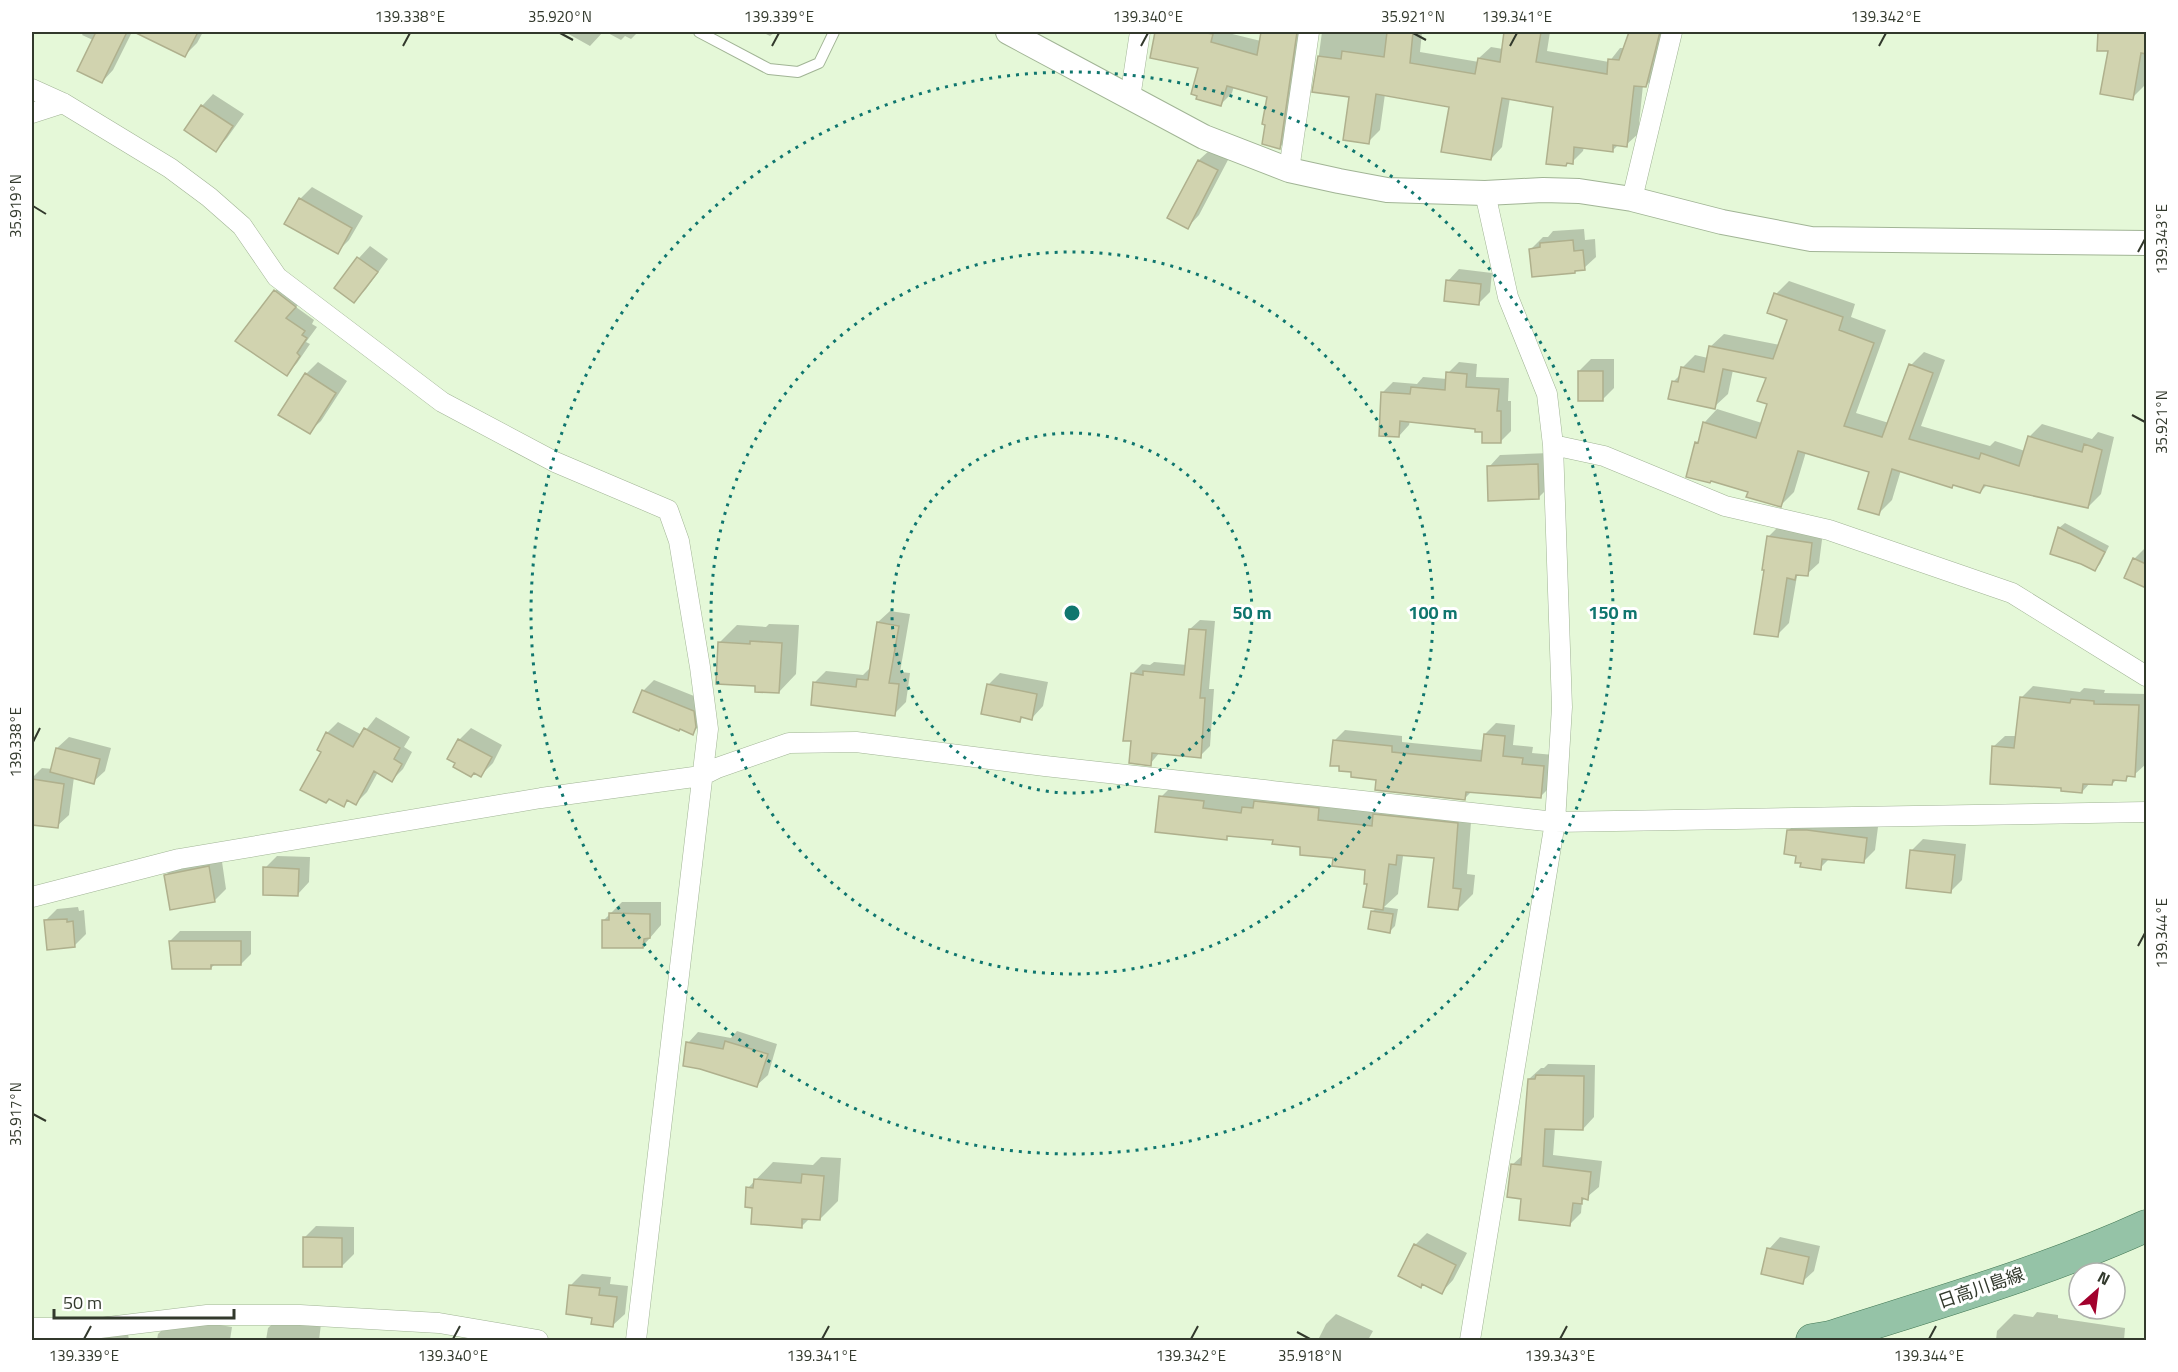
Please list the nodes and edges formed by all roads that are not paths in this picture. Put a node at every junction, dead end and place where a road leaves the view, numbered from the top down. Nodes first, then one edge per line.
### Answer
1 (699, 32) edge
2 (834, 32) edge
3 (1008, 32) edge
4 (1140, 32) edge
5 (1309, 32) edge
6 (1672, 32) edge
7 (32, 89) edge
8 (1130, 98) junction
9 (63, 103) junction
10 (32, 113) edge
11 (1289, 170) junction
12 (1485, 193) junction
13 (1632, 199) junction
14 (2146, 243) edge
15 (1553, 445) junction
16 (2146, 676) edge
17 (701, 776) junction
18 (2146, 812) edge
19 (1555, 822) junction
20 (32, 897) edge
21 (2146, 1226) edge
22 (32, 1328) edge
23 (538, 1341) edge
24 (636, 1341) edge
25 (1470, 1341) edge
26 (1812, 1341) edge

1 - 2 lane
3 - 8 street
4 - 8 street
5 - 11 street
6 - 13 street
7 - 9 street
8 - 11 street
9 - 10 street
9 - 17 street
11 - 12 street
12 - 13 street
12 - 15 street
13 - 14 street
15 - 16 street
15 - 19 street
17 - 19 street
17 - 20 street
17 - 24 street
18 - 19 street
19 - 25 street
21 - 26 main road, 日高川島線
22 - 23 street

